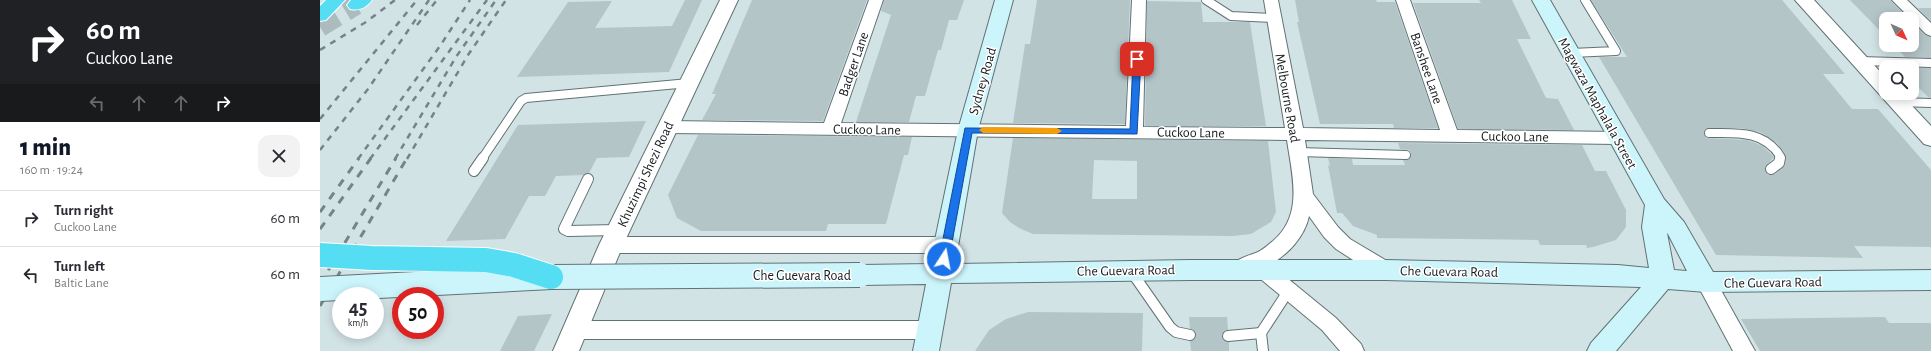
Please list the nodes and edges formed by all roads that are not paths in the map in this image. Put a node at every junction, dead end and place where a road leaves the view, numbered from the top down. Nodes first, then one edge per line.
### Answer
1 (336, 0) edge
2 (729, 0) edge
3 (876, 0) edge
4 (1004, 0) edge
5 (1138, 0) edge
6 (1206, 0) edge
7 (1271, 0) edge
8 (1403, 0) edge
9 (1541, 0) edge
10 (1586, 0) edge
11 (1804, 0) edge
12 (1899, 0) edge
13 (320, 16) edge
14 (1274, 18) junction
15 (1931, 31) edge
16 (1571, 53) junction
17 (1860, 61) junction
18 (1931, 63) edge
19 (1879, 82) edge
20 (689, 83) junction
21 (1895, 100) edge
22 (1916, 100) edge
23 (1931, 103) edge
24 (668, 127) junction
25 (830, 129) junction
26 (968, 130) junction
27 (1134, 132) junction
28 (1709, 133) dead end
29 (1295, 134) junction
30 (1450, 135) junction
31 (1618, 138) junction
32 (1931, 140) edge
33 (1298, 152) junction
34 (1406, 155) dead end
35 (1771, 169) dead end
36 (474, 171) dead end
37 (588, 179) dead end
38 (1304, 196) junction
39 (1656, 205) junction
40 (615, 238) junction
41 (947, 245) junction
42 (320, 254) edge
43 (1130, 270) junction
44 (1237, 270) junction
45 (1264, 270) junction
46 (1385, 270) junction
47 (941, 273) junction
48 (551, 277) junction
49 (1663, 278) junction
50 (1931, 280) edge
51 (1706, 282) junction
52 (320, 289) edge
53 (1288, 290) junction
54 (575, 330) junction
55 (1261, 333) junction
56 (1190, 335) dead end
57 (1228, 336) dead end
58 (928, 341) edge
59 (566, 351) edge
60 (1263, 351) edge
61 (1353, 351) edge
62 (1600, 351) edge
63 (1744, 351) edge

1 - 13 highway
2 - 20 street, Khuzimpi Shezi Road
3 - 25 street, Badger Lane
4 - 26 main road, Sydney Road
5 - 27 street
6 - 14 lane
7 - 14 street, Melbourne Road
8 - 30 street, Banshee Lane
9 - 16 main road, Magwaza Maphalala Street
10 - 16 lane
11 - 17 street
12 - 15 street
14 - 29 street, Melbourne Road
16 - 31 main road, Magwaza Maphalala Street
17 - 18 lane
17 - 19 street
20 - 24 street, Khuzimpi Shezi Road
20 - 36 lane
21 - 32 street
22 - 23 lane
24 - 25 street, Cuckoo Lane
24 - 40 street, Khuzimpi Shezi Road
25 - 26 street, Cuckoo Lane
26 - 27 street, Cuckoo Lane
26 - 41 main road, Sydney Road
27 - 29 street, Cuckoo Lane
28 - 35 lane
29 - 30 street, Cuckoo Lane
29 - 33 street, Melbourne Road
30 - 31 street, Cuckoo Lane
31 - 39 main road, Magwaza Maphalala Street
33 - 34 lane
33 - 38 street, Melbourne Road
37 - 40 lane
38 - 44 street, Melbourne Road
38 - 46 street, Melbourne Road
39 - 49 main road
39 - 51 main road, Magwaza Maphalala Street
40 - 41 street
40 - 54 street, Khuzimpi Shezi Road
41 - 47 main road, Sydney Road
42 - 48 highway, bridge
43 - 44 main road, Che Guevara Road
43 - 47 main road, Che Guevara Road
43 - 56 lane
44 - 45 main road, Che Guevara Road
45 - 46 main road, Che Guevara Road
45 - 53 street
46 - 49 main road, Che Guevara Road
47 - 48 main road, Che Guevara Road, bridge
47 - 58 main road, Sydney Road
48 - 52 main road, Che Guevara Road, bridge
49 - 51 main road, Che Guevara Road
49 - 62 main road
50 - 51 main road, Che Guevara Road
51 - 63 street, Magwaza Maphalala Street
53 - 55 lane
53 - 61 street
54 - 58 street
54 - 59 street, Khuzimpi Shezi Road
55 - 57 lane
55 - 60 lane

